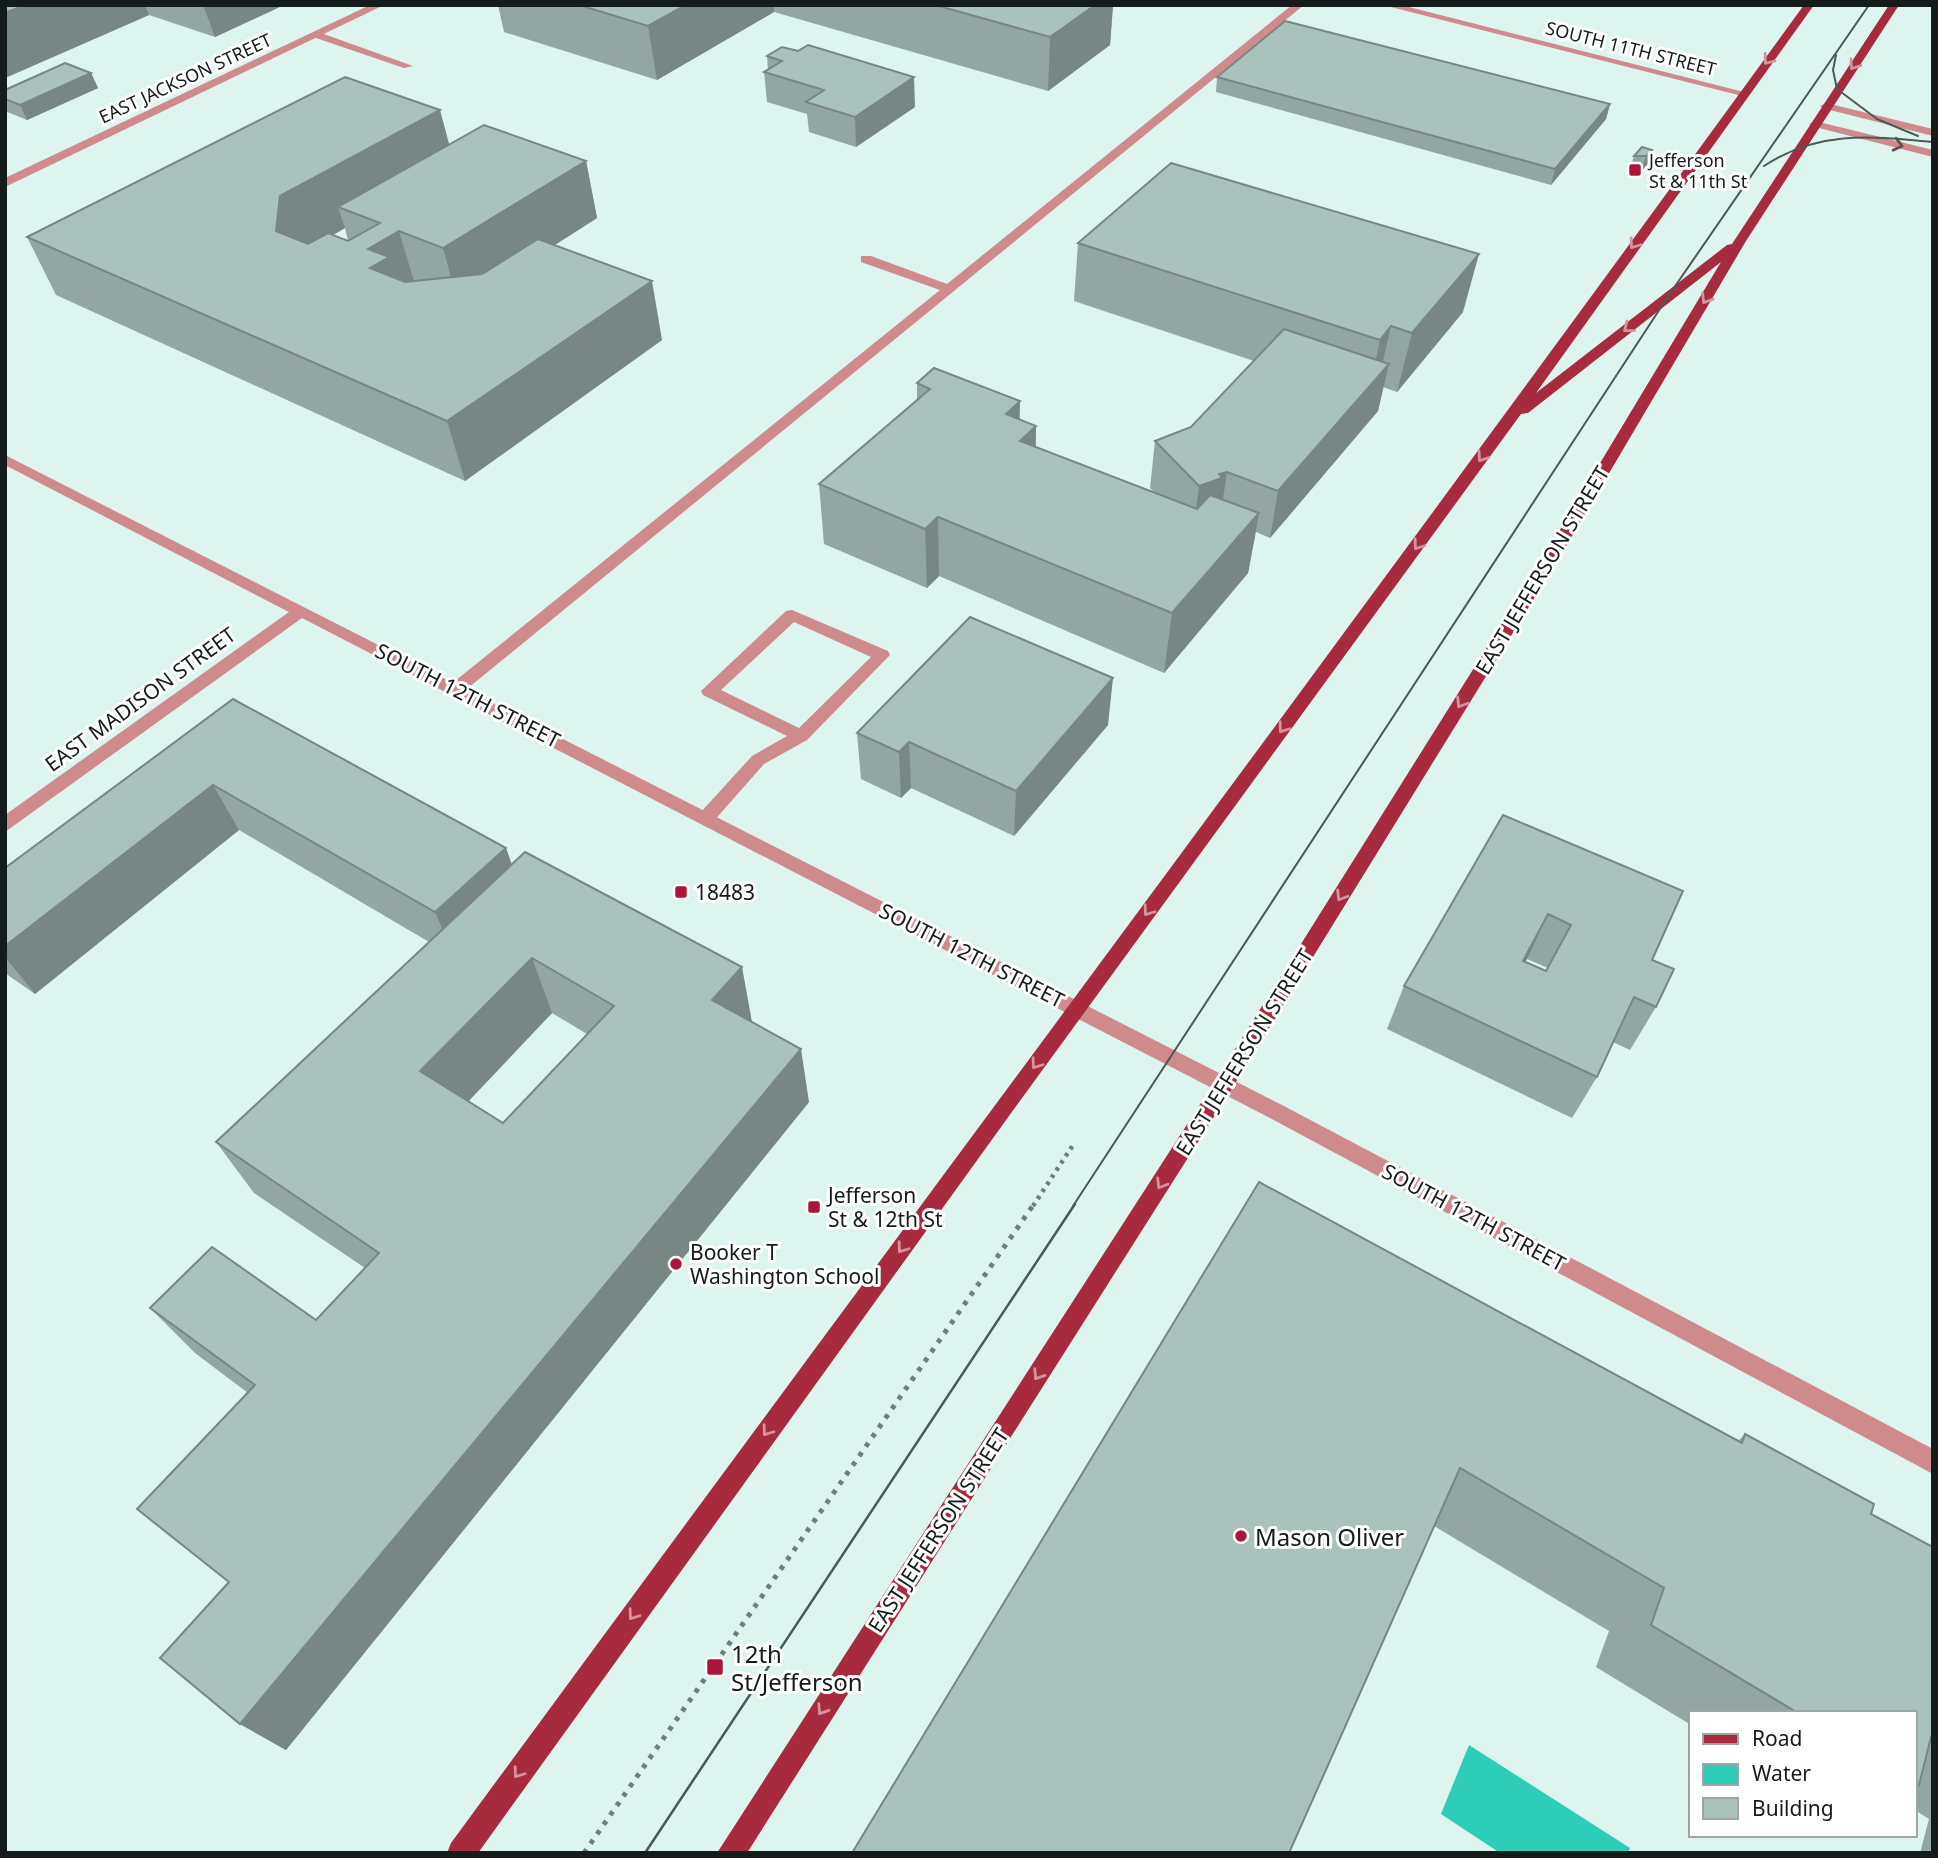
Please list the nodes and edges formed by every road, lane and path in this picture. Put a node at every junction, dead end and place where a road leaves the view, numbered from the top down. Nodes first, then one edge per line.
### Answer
1 (379, 5) edge
2 (1299, 5) edge
3 (1388, 5) edge
4 (1809, 5) edge
5 (1894, 5) edge
6 (317, 35) junction
7 (408, 66) dead end
8 (1742, 93) junction
9 (1826, 106) junction
10 (1815, 124) junction
11 (1933, 133) edge
12 (1933, 154) edge
13 (5, 183) edge
14 (1740, 241) junction
15 (866, 259) dead end
16 (950, 289) junction
17 (1506, 424) junction
18 (7, 461) edge
19 (302, 610) junction
20 (456, 689) junction
21 (801, 736) junction
22 (706, 818) junction
23 (5, 825) edge
24 (1077, 1009) junction
25 (1224, 1084) junction
26 (1075, 1142) dead end
27 (1933, 1462) edge
28 (461, 1853) edge
29 (584, 1853) edge
30 (731, 1853) edge

1 - 6 street, EAST JACKSON STREET
2 - 16 street
3 - 8 street, SOUTH 11TH STREET
4 -> 8 main road, EAST JEFFERSON STREET
5 -> 9 main road, EAST JEFFERSON STREET
6 - 7 street
6 - 13 street, EAST JACKSON STREET
8 -> 17 main road, EAST JEFFERSON STREET
9 - 10 main road, EAST JEFFERSON STREET
9 - 11 street
10 -> 12 street
10 - 14 main road, EAST JEFFERSON STREET
14 -> 17 main road, EAST JEFFERSON STREET
14 -> 25 main road, EAST JEFFERSON STREET
15 - 16 street
16 - 20 street
17 -> 24 main road, EAST JEFFERSON STREET
18 - 19 street, SOUTH 12TH STREET
19 - 20 street, SOUTH 12TH STREET
19 - 23 street, EAST MADISON STREET
20 - 22 street, SOUTH 12TH STREET
21 - 21 street
21 - 22 street
22 - 24 street, SOUTH 12TH STREET
24 - 25 street, SOUTH 12TH STREET
24 -> 28 main road, EAST JEFFERSON STREET
25 - 27 street, SOUTH 12TH STREET
25 -> 30 main road, EAST JEFFERSON STREET
26 - 29 path

